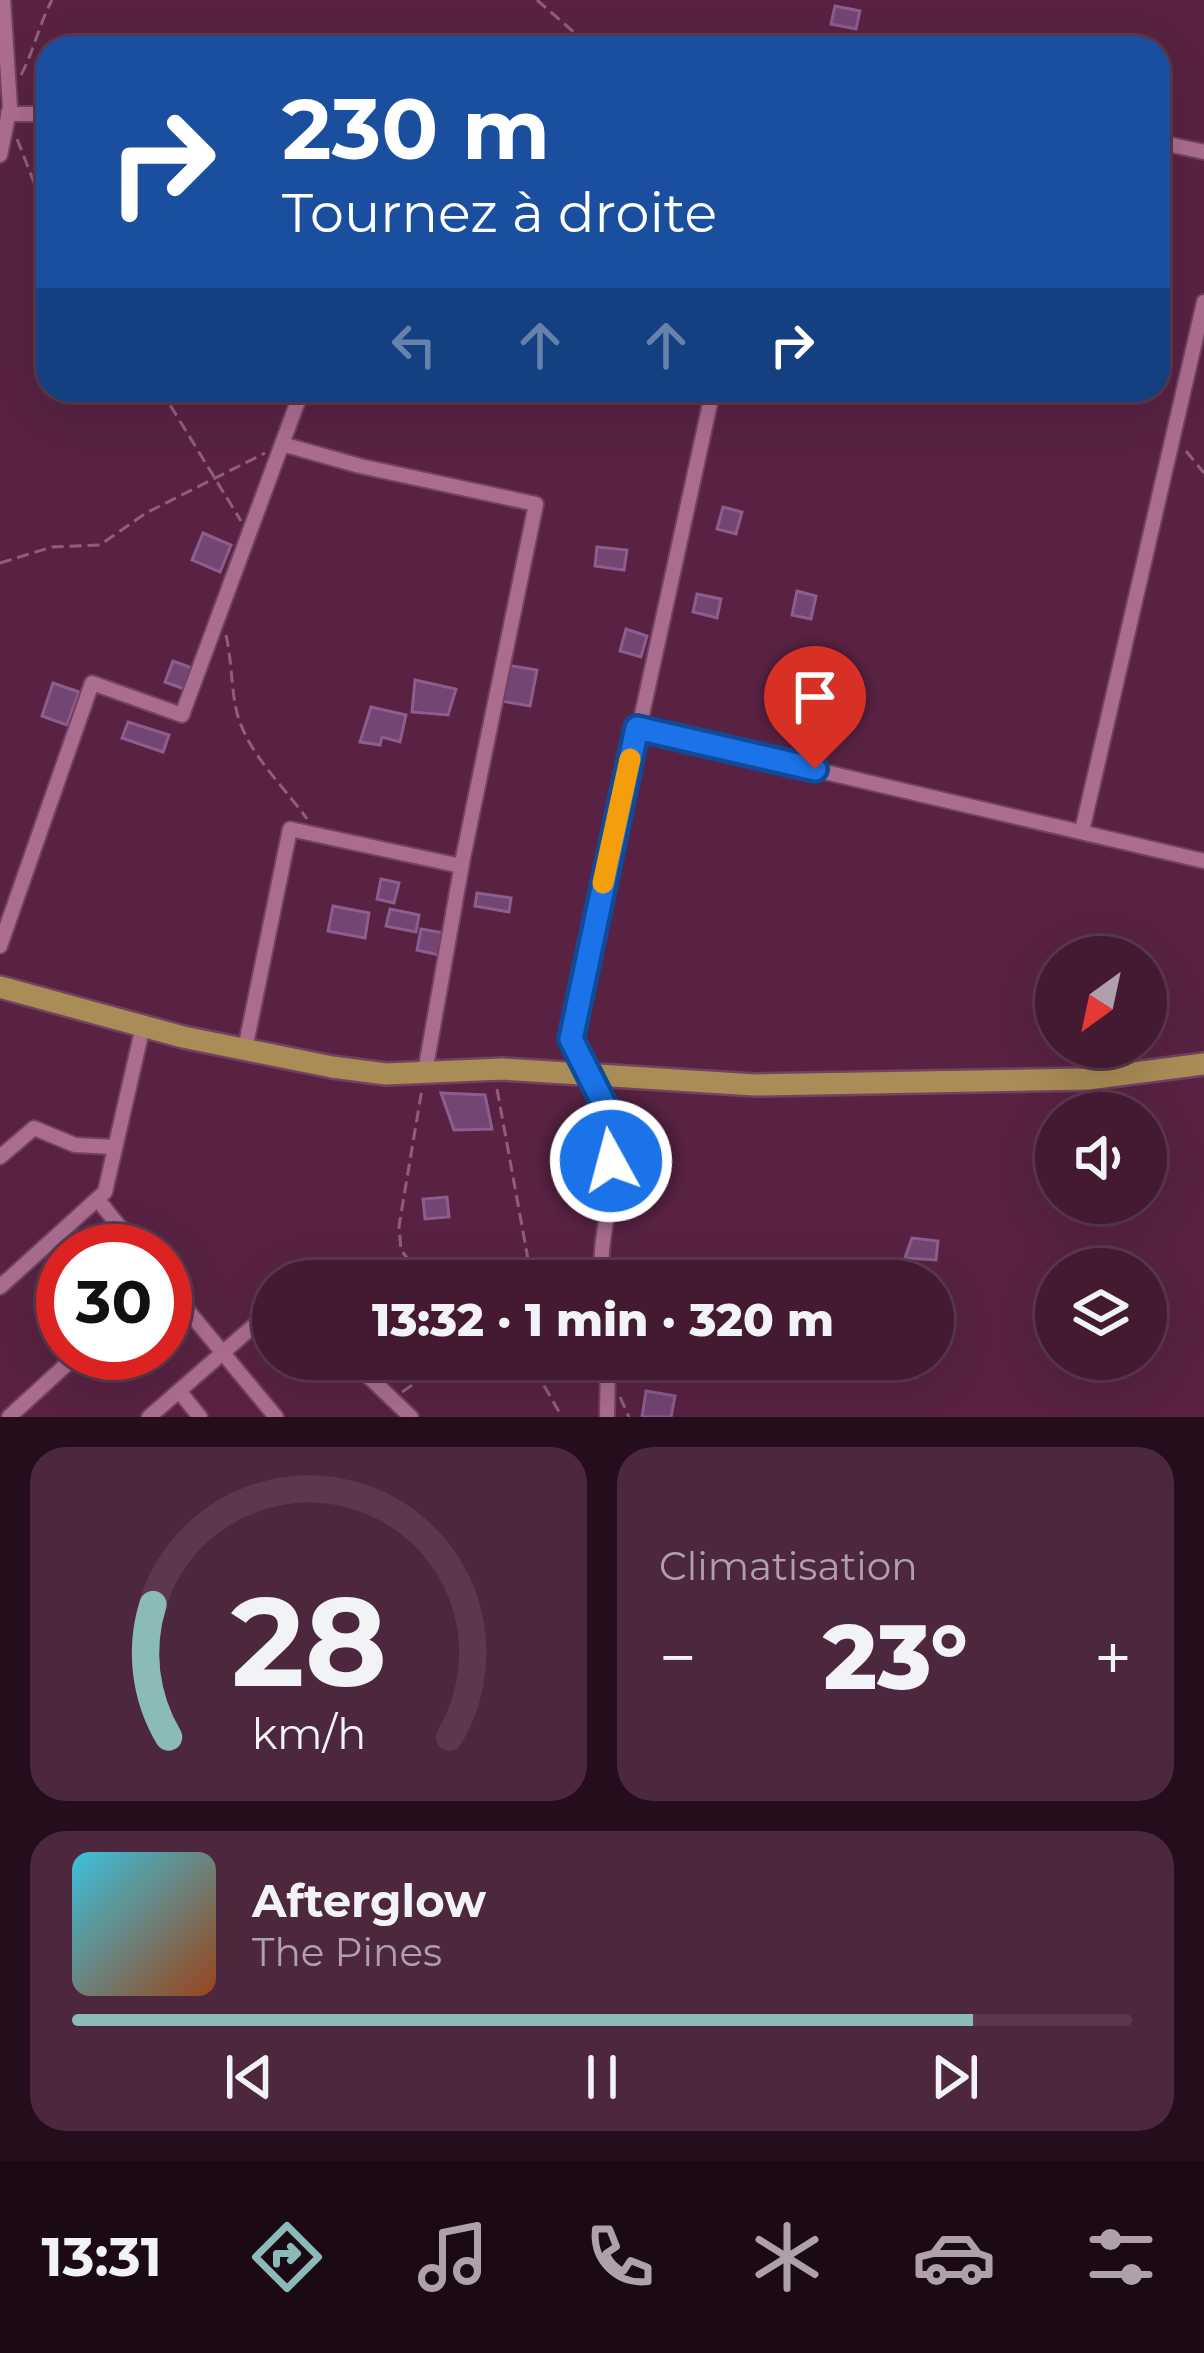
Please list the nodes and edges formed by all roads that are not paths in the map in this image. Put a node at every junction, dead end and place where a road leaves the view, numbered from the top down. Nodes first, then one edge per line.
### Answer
1 (5, 0) edge
2 (9, 110) junction
3 (36, 113) edge
4 (1170, 145) edge
5 (1204, 152) edge
6 (0, 155) edge
7 (1204, 302) edge
8 (1197, 368) edge
9 (298, 402) edge
10 (710, 402) edge
11 (283, 444) junction
12 (637, 728) junction
13 (1082, 831) junction
14 (1204, 861) edge
15 (461, 866) junction
16 (0, 946) edge
17 (0, 987) edge
18 (143, 1026) junction
19 (245, 1049) junction
20 (1204, 1064) edge
21 (425, 1072) junction
22 (592, 1074) junction
23 (115, 1147) junction
24 (0, 1157) edge
25 (98, 1200) junction
26 (117, 1224) edge
27 (600, 1260) edge
28 (0, 1287) edge
29 (192, 1316) edge
30 (252, 1328) edge
31 (222, 1353) junction
32 (49, 1380) edge
33 (371, 1380) edge
34 (608, 1380) edge
35 (179, 1391) junction
36 (9, 1417) edge
37 (149, 1417) edge
38 (200, 1417) edge
39 (276, 1417) edge
40 (411, 1417) edge
41 (607, 1417) edge

1 - 2 street
2 - 3 street
2 - 6 street
4 - 5 street
7 - 8 street
8 - 13 street
9 - 11 street
10 - 12 street
11 - 15 street
11 - 16 street
12 - 13 street
12 - 22 street
13 - 14 street
15 - 19 street
15 - 21 street
17 - 18 main road
18 - 19 main road
18 - 23 street
19 - 21 main road
20 - 22 main road
21 - 22 main road
22 - 27 street
23 - 24 street
23 - 25 street
25 - 26 street
25 - 28 street
29 - 31 street
30 - 31 street
31 - 35 street
31 - 39 street
32 - 36 street
33 - 40 street
34 - 41 street
35 - 37 street
35 - 38 street

